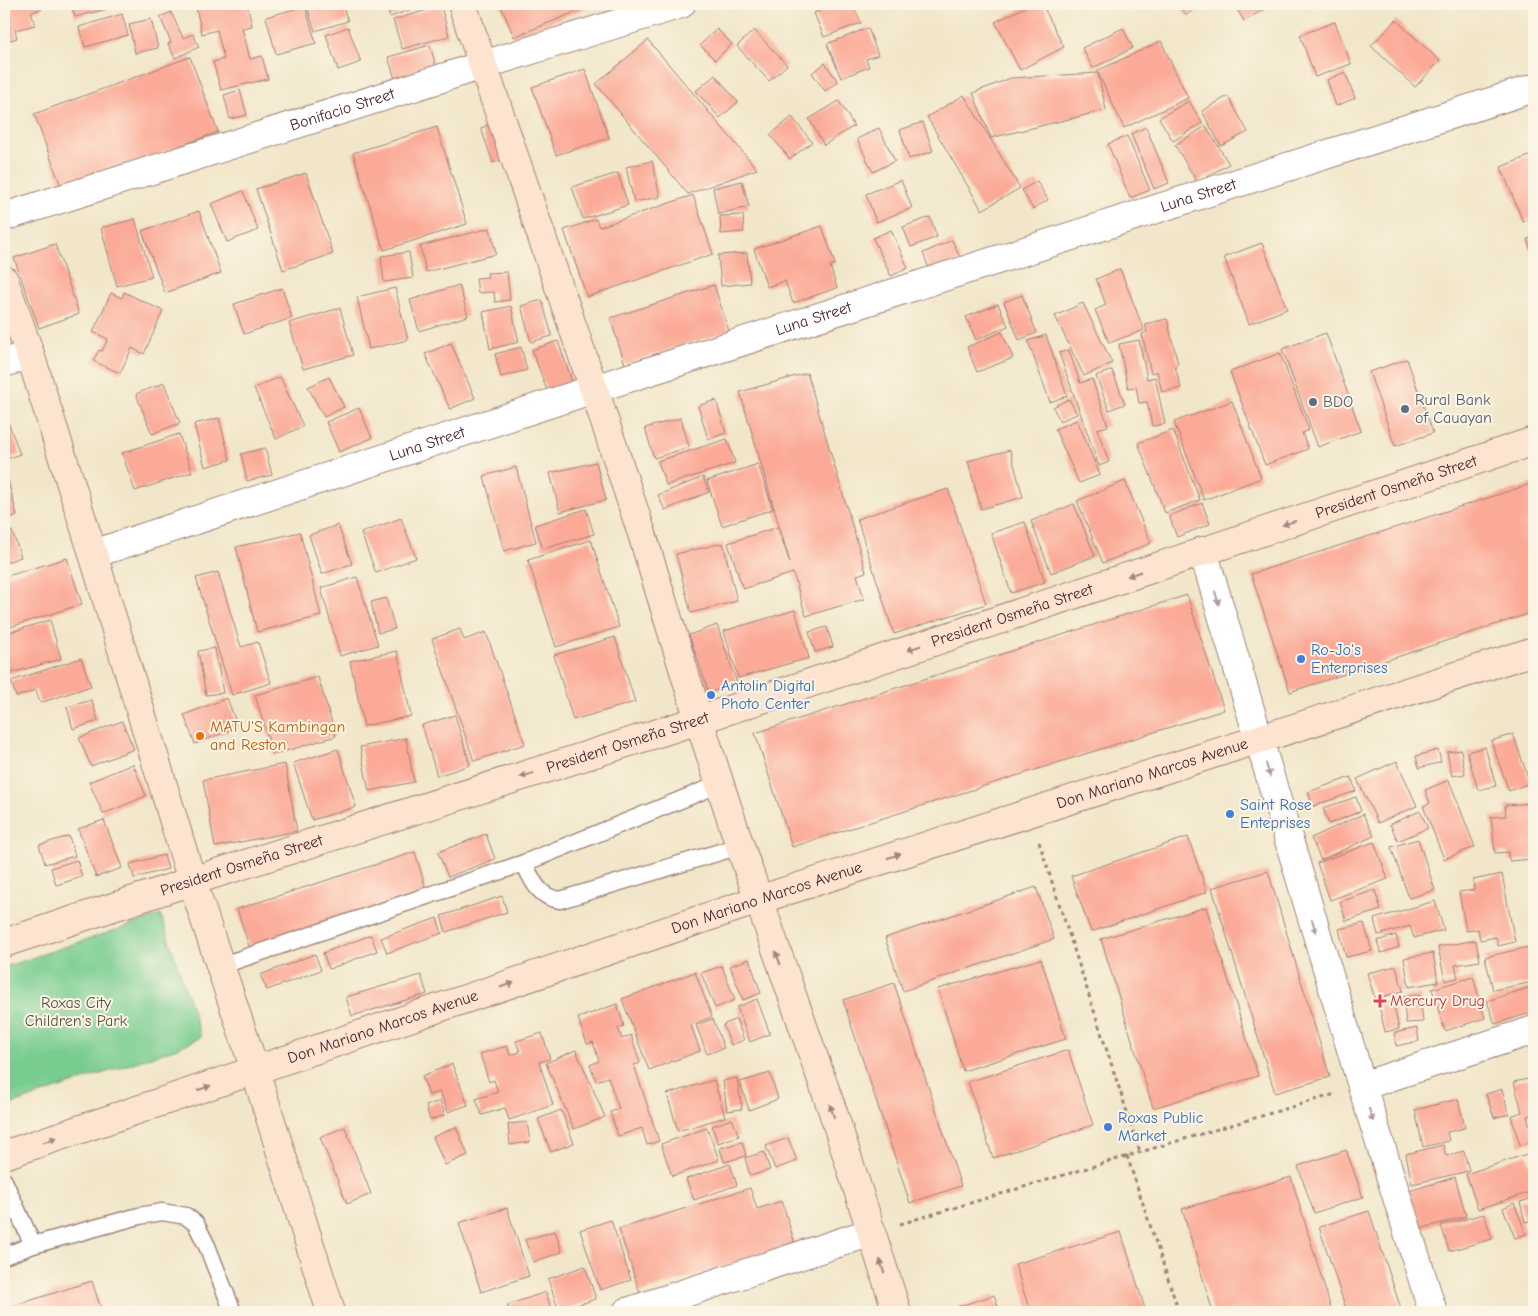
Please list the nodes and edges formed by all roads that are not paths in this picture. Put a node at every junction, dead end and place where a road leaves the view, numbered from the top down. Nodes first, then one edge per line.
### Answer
1 (462, 4) edge
2 (680, 4) edge
3 (483, 65) junction
4 (1534, 88) edge
5 (4, 217) edge
6 (4, 280) edge
7 (30, 354) junction
8 (4, 363) edge
9 (594, 389) junction
10 (1534, 441) edge
11 (1203, 551) junction
12 (93, 554) junction
13 (1534, 651) edge
14 (699, 720) junction
15 (1258, 739) junction
16 (720, 784) junction
17 (740, 846) junction
18 (524, 863) junction
19 (192, 881) junction
20 (758, 900) junction
21 (4, 943) edge
22 (220, 966) junction
23 (1534, 1030) edge
24 (255, 1070) junction
25 (1362, 1086) junction
26 (4, 1156) edge
27 (4, 1181) edge
28 (872, 1232) junction
29 (33, 1246) junction
30 (4, 1256) edge
31 (233, 1312) edge
32 (331, 1312) edge
33 (627, 1312) edge
34 (897, 1312) edge
35 (1433, 1312) edge

1 - 3 main road
2 - 3 street, Bonifacio Street
3 - 5 street, Bonifacio Street
3 - 9 main road
4 - 9 street, Luna Street
6 - 7 main road
7 - 8 street
7 - 12 main road
9 - 12 street, Luna Street
9 - 14 main road
10 -> 11 main road, President Osmeña Street
11 -> 14 main road, President Osmeña Street
11 -> 15 street
12 - 19 main road
13 - 15 main road, Don Mariano Marcos Avenue
14 - 16 main road
14 -> 19 main road, President Osmeña Street
20 -> 15 main road, Don Mariano Marcos Avenue
15 -> 25 street
16 - 17 main road
16 - 18 lane
17 - 18 lane
17 - 20 main road
18 - 22 lane
19 - 21 main road, President Osmeña Street
19 - 22 main road
24 -> 20 main road, Don Mariano Marcos Avenue
28 -> 20 main road
22 - 24 main road
23 - 25 street
26 -> 24 main road, Don Mariano Marcos Avenue
24 - 32 main road
25 -> 35 street
27 - 29 lane
28 - 33 street
34 -> 28 main road
29 - 30 lane
29 - 31 lane

